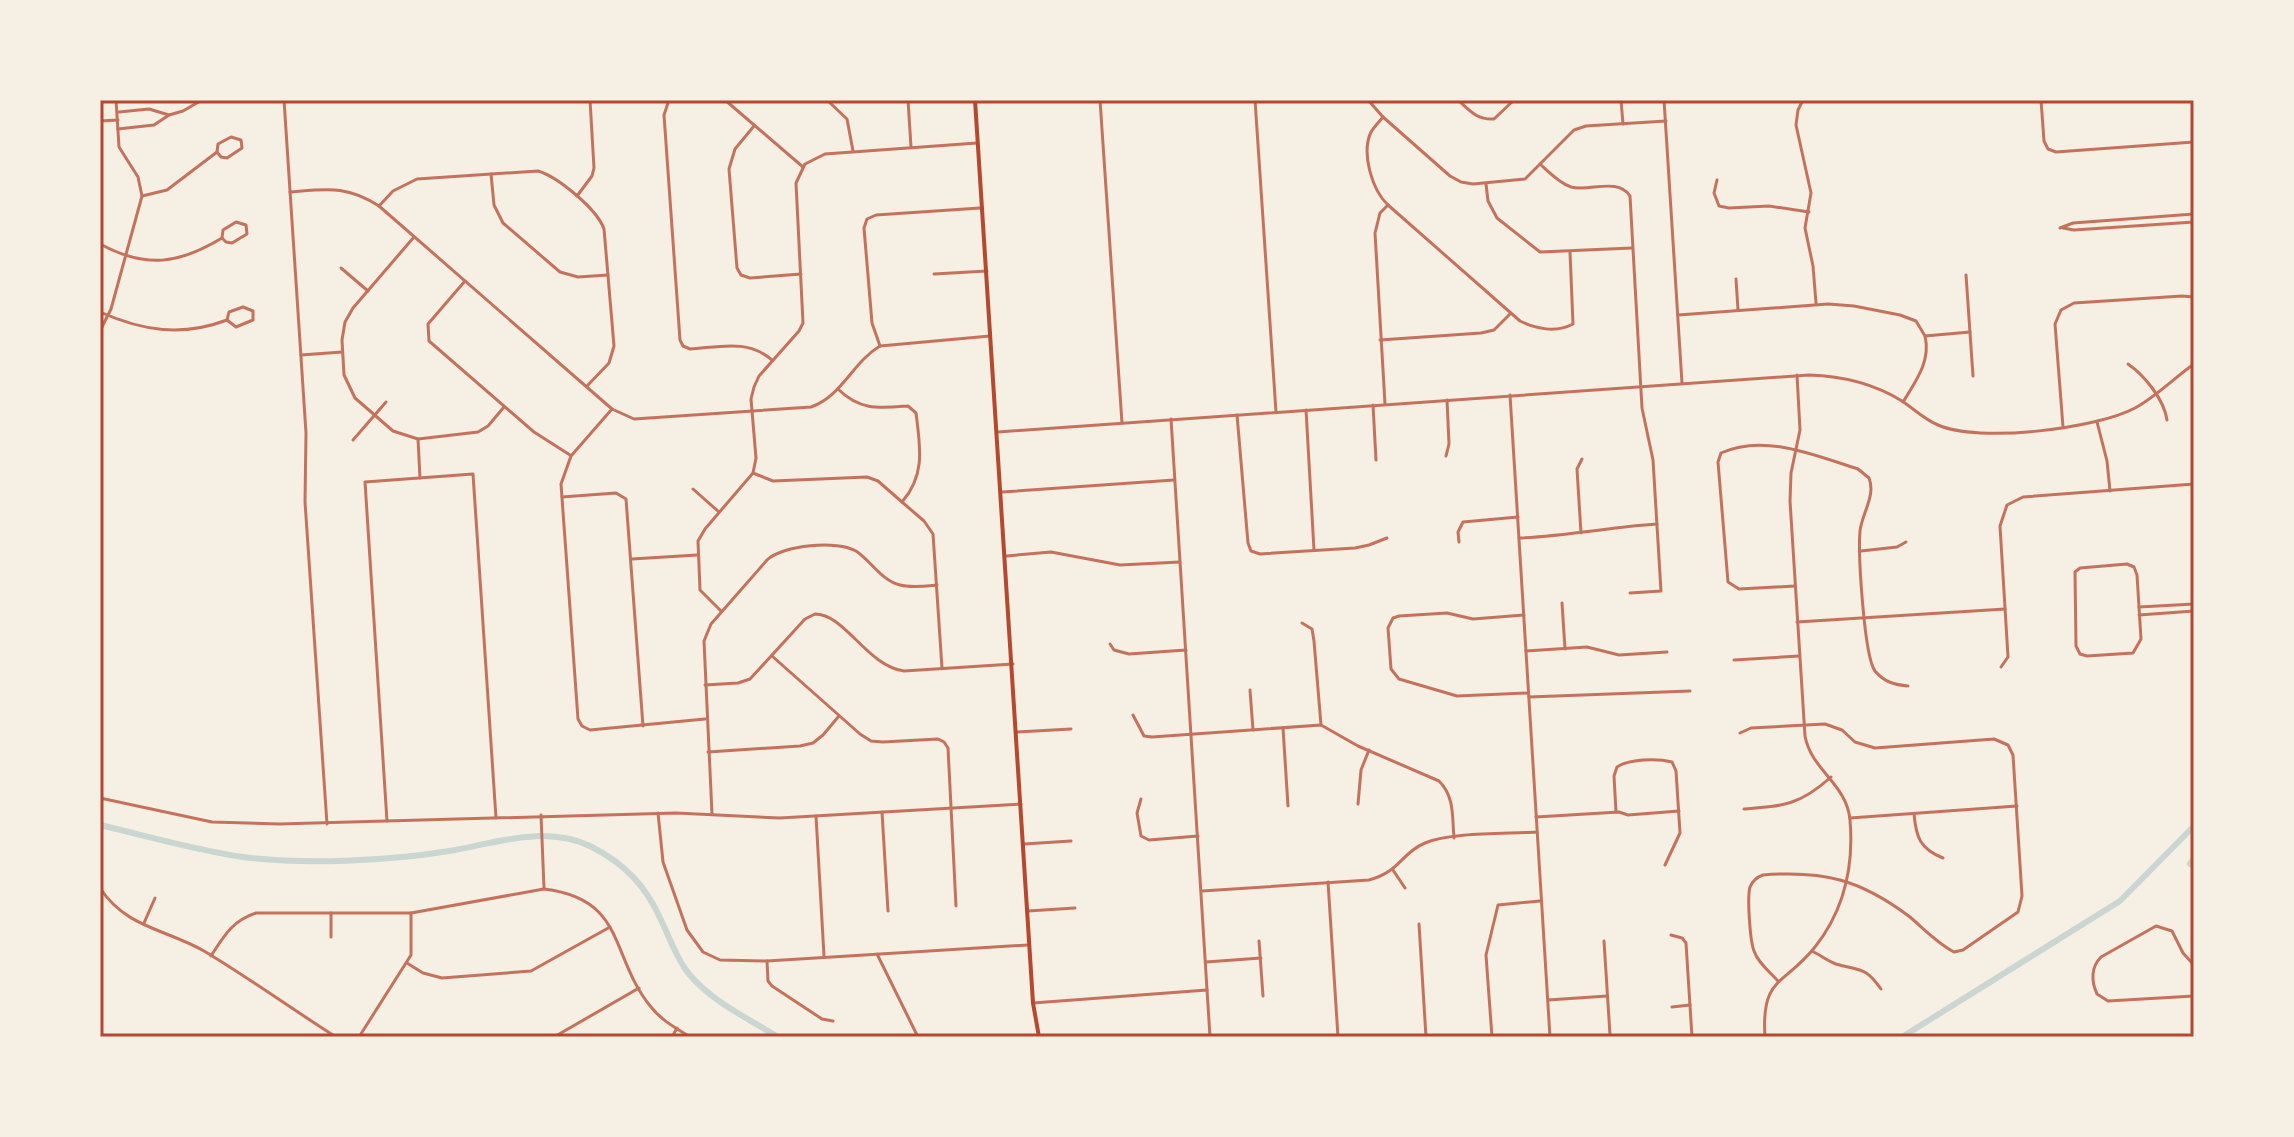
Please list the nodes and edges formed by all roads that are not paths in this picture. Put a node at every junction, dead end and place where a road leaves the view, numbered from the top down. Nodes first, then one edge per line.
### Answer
1 (116, 100) edge
2 (202, 100) edge
3 (284, 100) edge
4 (590, 100) edge
5 (669, 100) edge
6 (725, 100) edge
7 (827, 100) edge
8 (908, 100) edge
9 (975, 100) edge
10 (1100, 100) edge
11 (1255, 100) edge
12 (1368, 100) edge
13 (1458, 100) edge
14 (1514, 100) edge
15 (1621, 100) edge
16 (1664, 100) edge
17 (1803, 100) edge
18 (2041, 100) edge
19 (117, 112) junction
20 (169, 115) junction
21 (1383, 117) junction
22 (118, 120) junction
23 (100, 121) edge
24 (1666, 121) junction
25 (1623, 124) junction
26 (754, 126) junction
27 (118, 129) junction
28 (2194, 142) edge
29 (978, 143) junction
30 (911, 147) junction
31 (217, 152) junction
32 (853, 152) junction
33 (1540, 164) junction
34 (803, 167) junction
35 (491, 174) junction
36 (1717, 180) dead end
37 (1486, 184) junction
38 (290, 192) junction
39 (142, 196) junction
40 (577, 196) junction
41 (1388, 205) junction
42 (379, 206) junction
43 (982, 208) junction
44 (1809, 212) junction
45 (2194, 214) edge
46 (2194, 222) edge
47 (414, 237) junction
48 (222, 238) junction
49 (100, 244) edge
50 (1632, 248) junction
51 (1570, 252) junction
52 (127, 254) junction
53 (341, 268) dead end
54 (987, 271) junction
55 (801, 274) junction
56 (934, 274) dead end
57 (608, 275) junction
58 (1966, 275) dead end
59 (1736, 279) dead end
60 (465, 281) junction
61 (368, 291) junction
62 (2194, 297) edge
63 (1816, 305) junction
64 (1738, 310) junction
65 (100, 312) edge
66 (1511, 313) junction
67 (1678, 315) junction
68 (109, 316) junction
69 (227, 320) junction
70 (100, 331) edge
71 (1970, 332) junction
72 (991, 336) junction
73 (1925, 336) junction
74 (1380, 340) junction
75 (880, 346) junction
76 (342, 352) junction
77 (301, 355) junction
78 (772, 360) junction
79 (2128, 364) dead end
80 (2194, 364) edge
81 (1797, 375) junction
82 (1973, 376) dead end
83 (1682, 383) junction
84 (587, 386) junction
85 (1641, 386) junction
86 (838, 389) junction
87 (1510, 395) junction
88 (2156, 395) junction
89 (1447, 400) junction
90 (386, 402) dead end
91 (1903, 402) junction
92 (1385, 404) junction
93 (1373, 405) junction
94 (504, 407) junction
95 (612, 409) junction
96 (1306, 410) junction
97 (752, 412) junction
98 (1276, 412) junction
99 (1237, 414) junction
100 (375, 415) junction
101 (1171, 419) junction
102 (2167, 420) dead end
103 (2097, 422) junction
104 (1122, 423) junction
105 (2063, 427) junction
106 (998, 432) junction
107 (418, 439) junction
108 (353, 440) dead end
109 (1797, 449) junction
110 (571, 456) junction
111 (1446, 456) dead end
112 (1582, 459) dead end
113 (1376, 460) dead end
114 (753, 473) junction
115 (420, 478) junction
116 (1175, 480) junction
117 (2194, 484) edge
118 (693, 489) dead end
119 (2110, 491) junction
120 (1002, 492) junction
121 (562, 497) junction
122 (902, 502) junction
123 (719, 512) junction
124 (1518, 517) junction
125 (1657, 524) junction
126 (1581, 533) junction
127 (1387, 538) dead end
128 (1519, 538) junction
129 (1459, 542) dead end
130 (1906, 542) dead end
131 (1314, 550) junction
132 (1861, 551) junction
133 (697, 555) junction
134 (1006, 556) junction
135 (632, 559) junction
136 (1180, 562) junction
137 (937, 585) junction
138 (1795, 586) junction
139 (1630, 593) dead end
140 (1562, 603) dead end
141 (2194, 604) edge
142 (2139, 607) junction
143 (2005, 609) junction
144 (721, 611) junction
145 (2194, 611) edge
146 (1524, 615) junction
147 (2139, 615) junction
148 (1865, 618) junction
149 (1797, 622) junction
150 (1302, 623) dead end
151 (1110, 644) dead end
152 (1565, 649) junction
153 (1186, 650) junction
154 (1526, 651) junction
155 (1667, 652) dead end
156 (772, 656) junction
157 (1799, 656) junction
158 (1734, 660) dead end
159 (1013, 664) junction
160 (2001, 667) dead end
161 (942, 668) junction
162 (705, 685) junction
163 (1908, 686) dead end
164 (1250, 690) dead end
165 (1690, 691) dead end
166 (1528, 695) junction
167 (1133, 715) dead end
168 (839, 716) junction
169 (706, 719) junction
170 (1804, 724) junction
171 (1321, 725) junction
172 (643, 726) junction
173 (1283, 728) junction
174 (1071, 729) dead end
175 (1253, 730) junction
176 (1017, 732) junction
177 (1740, 733) dead end
178 (1191, 734) junction
179 (1369, 750) junction
180 (708, 752) junction
181 (1831, 777) junction
182 (100, 798) edge
183 (1141, 799) dead end
184 (1021, 804) junction
185 (1358, 804) dead end
186 (1288, 806) dead end
187 (2017, 806) junction
188 (950, 808) junction
189 (1744, 809) dead end
190 (1679, 811) junction
191 (882, 812) junction
192 (1616, 812) junction
193 (658, 813) junction
194 (712, 814) junction
195 (1914, 814) junction
196 (541, 815) junction
197 (816, 816) junction
198 (1536, 817) junction
199 (496, 818) junction
200 (1850, 818) junction
201 (387, 822) junction
202 (327, 824) junction
203 (1537, 832) junction
204 (1198, 836) junction
205 (1454, 838) junction
206 (1071, 841) dead end
207 (1024, 844) junction
208 (1943, 858) dead end
209 (1665, 865) dead end
210 (1393, 870) junction
211 (1328, 882) junction
212 (1847, 882) junction
213 (100, 888) edge
214 (1405, 888) dead end
215 (544, 889) junction
216 (1202, 891) junction
217 (155, 898) dead end
218 (1541, 901) junction
219 (956, 906) dead end
220 (1075, 908) dead end
221 (888, 911) dead end
222 (1028, 911) junction
223 (331, 913) junction
224 (411, 913) junction
225 (143, 924) junction
226 (1419, 924) dead end
227 (610, 927) junction
228 (1671, 935) dead end
229 (331, 937) dead end
230 (1259, 941) dead end
231 (1604, 941) dead end
232 (1030, 945) junction
233 (1812, 951) junction
234 (877, 954) junction
235 (211, 956) junction
236 (824, 958) junction
237 (1261, 958) junction
238 (767, 961) junction
239 (1206, 962) junction
240 (407, 963) junction
241 (2194, 965) edge
242 (1778, 981) junction
243 (639, 988) junction
244 (1881, 989) dead end
245 (1207, 990) junction
246 (1263, 996) dead end
247 (1607, 996) junction
248 (2194, 996) edge
249 (1548, 1000) junction
250 (1033, 1003) junction
251 (1690, 1005) junction
252 (1672, 1007) dead end
253 (833, 1021) dead end
254 (677, 1028) junction
255 (1610, 1035) dead end
256 (336, 1037) edge
257 (359, 1037) edge
258 (554, 1037) edge
259 (672, 1037) edge
260 (690, 1037) edge
261 (918, 1037) edge
262 (1039, 1037) edge
263 (1210, 1037) edge
264 (1338, 1037) edge
265 (1426, 1037) edge
266 (1492, 1037) edge
267 (1550, 1037) edge
268 (1692, 1037) edge
269 (1765, 1037) edge

1 - 19 street
2 - 20 street
3 - 38 street
4 - 40 street
5 - 78 street
6 - 26 street
7 - 32 street
8 - 30 street
9 - 29 main road
10 - 104 street
11 - 98 street
12 - 21 street
13 - 14 street
15 - 25 street
16 - 24 street
17 - 44 street
18 - 28 street
19 - 20 street
19 - 22 street
20 - 27 street
21 - 37 street
21 - 41 street
22 - 23 street
22 - 27 street
24 - 25 street
24 - 67 street
25 - 33 street
26 - 34 street
26 - 55 street
27 - 39 street
29 - 30 street
29 - 43 main road
30 - 32 street
31 - 31 street
31 - 39 street
32 - 34 street
33 - 37 street
33 - 50 street
34 - 55 street
35 - 40 street
35 - 42 street
35 - 57 street
36 - 44 street
37 - 51 street
38 - 42 street
38 - 77 street
39 - 52 street
40 - 57 street
41 - 66 street
41 - 74 street
42 - 47 street
43 - 54 main road
43 - 75 street
44 - 63 street
45 - 46 street
47 - 60 street
47 - 61 street
48 - 48 street
48 - 52 street
49 - 52 street
50 - 51 street
50 - 85 street
51 - 66 street
52 - 68 street
53 - 61 street
54 - 56 street
54 - 72 main road
55 - 78 street
57 - 84 street
58 - 71 street
59 - 64 street
60 - 84 street
60 - 94 street
61 - 76 street
62 - 105 street
63 - 64 street
63 - 73 street
64 - 67 street
65 - 68 street
66 - 74 street
67 - 83 street
68 - 69 street
68 - 70 street
69 - 69 street
71 - 73 street
71 - 82 street
72 - 75 street
72 - 106 main road
73 - 91 street
74 - 92 street
75 - 86 street
76 - 77 street
76 - 100 street
77 - 202 street
78 - 97 street
79 - 88 street
80 - 88 street
81 - 83 street
81 - 91 street
81 - 109 street
83 - 85 street
84 - 95 street
85 - 87 street
85 - 125 street
86 - 97 street
86 - 122 street
87 - 89 street
87 - 124 street
88 - 102 street
88 - 103 street
89 - 92 street
89 - 111 street
90 - 100 street
91 - 105 street
92 - 93 street
93 - 96 street
93 - 113 street
94 - 107 street
94 - 110 street
95 - 97 street
95 - 110 street
96 - 98 street
96 - 131 street
97 - 114 street
98 - 99 street
99 - 101 street
99 - 131 street
100 - 107 street
100 - 108 street
101 - 104 street
101 - 116 street
103 - 105 street
103 - 119 street
104 - 106 street
106 - 120 main road
107 - 115 street
109 - 132 street
109 - 138 street
109 - 138 street
110 - 121 street
112 - 126 street
114 - 122 street
114 - 123 street
115 - 199 street
115 - 201 street
116 - 120 street
116 - 136 street
117 - 119 street
118 - 123 street
119 - 143 street
120 - 134 main road
121 - 135 street
121 - 172 street
122 - 137 street
123 - 133 street
124 - 128 street
124 - 129 street
125 - 126 street
125 - 139 street
126 - 128 street
127 - 131 street
128 - 146 street
130 - 132 street
132 - 148 street
133 - 135 street
133 - 144 street
134 - 136 street
134 - 159 main road
135 - 172 street
136 - 153 street
137 - 144 street
137 - 161 street
138 - 149 street
140 - 152 street
141 - 142 street
142 - 147 street
142 - 147 street
143 - 148 street
143 - 160 street
144 - 162 street
145 - 147 street
146 - 154 street
146 - 166 street
148 - 149 street
148 - 163 street
149 - 157 street
150 - 171 street
151 - 153 street
152 - 154 street
152 - 155 street
153 - 178 street
154 - 166 street
156 - 161 street
156 - 162 street
156 - 168 street
157 - 158 street
157 - 170 street
159 - 161 street
159 - 176 main road
162 - 169 street
164 - 175 street
165 - 166 street
166 - 198 street
167 - 178 street
168 - 180 street
168 - 188 street
169 - 172 street
169 - 180 street
170 - 177 street
170 - 181 street
170 - 187 street
171 - 173 street
171 - 179 street
173 - 175 street
173 - 186 street
174 - 176 street
175 - 178 street
176 - 184 main road
178 - 204 street
179 - 185 street
179 - 205 street
180 - 194 street
181 - 189 street
181 - 200 street
182 - 202 street
183 - 204 street
184 - 188 street
184 - 207 main road
187 - 195 street
187 - 212 street
188 - 191 street
188 - 219 street
190 - 192 street
190 - 192 street
190 - 209 street
191 - 197 street
191 - 221 street
192 - 198 street
193 - 194 street
193 - 196 street
193 - 238 street
194 - 197 street
195 - 200 street
195 - 208 street
196 - 199 street
196 - 215 street
197 - 236 street
198 - 203 street
199 - 201 street
200 - 212 street
201 - 202 street
203 - 205 street
203 - 218 street
204 - 216 street
205 - 210 street
206 - 207 street
207 - 222 main road
210 - 211 street
210 - 214 street
211 - 216 street
211 - 264 street
212 - 233 street
212 - 242 street
213 - 225 street
215 - 224 street
215 - 227 street
216 - 239 street
217 - 225 street
218 - 249 street
218 - 266 street
220 - 222 street
222 - 232 main road
223 - 224 street
223 - 229 street
223 - 235 street
224 - 240 street
225 - 235 street
226 - 265 street
227 - 240 street
227 - 243 street
228 - 251 street
230 - 237 street
231 - 247 street
232 - 234 street
232 - 250 main road
233 - 242 street
233 - 244 street
234 - 236 street
234 - 261 street
235 - 256 street
236 - 238 street
237 - 239 street
237 - 246 street
238 - 253 street
239 - 245 street
240 - 257 street
241 - 248 street
242 - 269 street
243 - 254 street
243 - 258 street
245 - 250 street
245 - 263 street
247 - 249 street
247 - 255 street
249 - 267 street
250 - 262 main road
251 - 252 street
251 - 268 street
254 - 259 street
254 - 260 street

